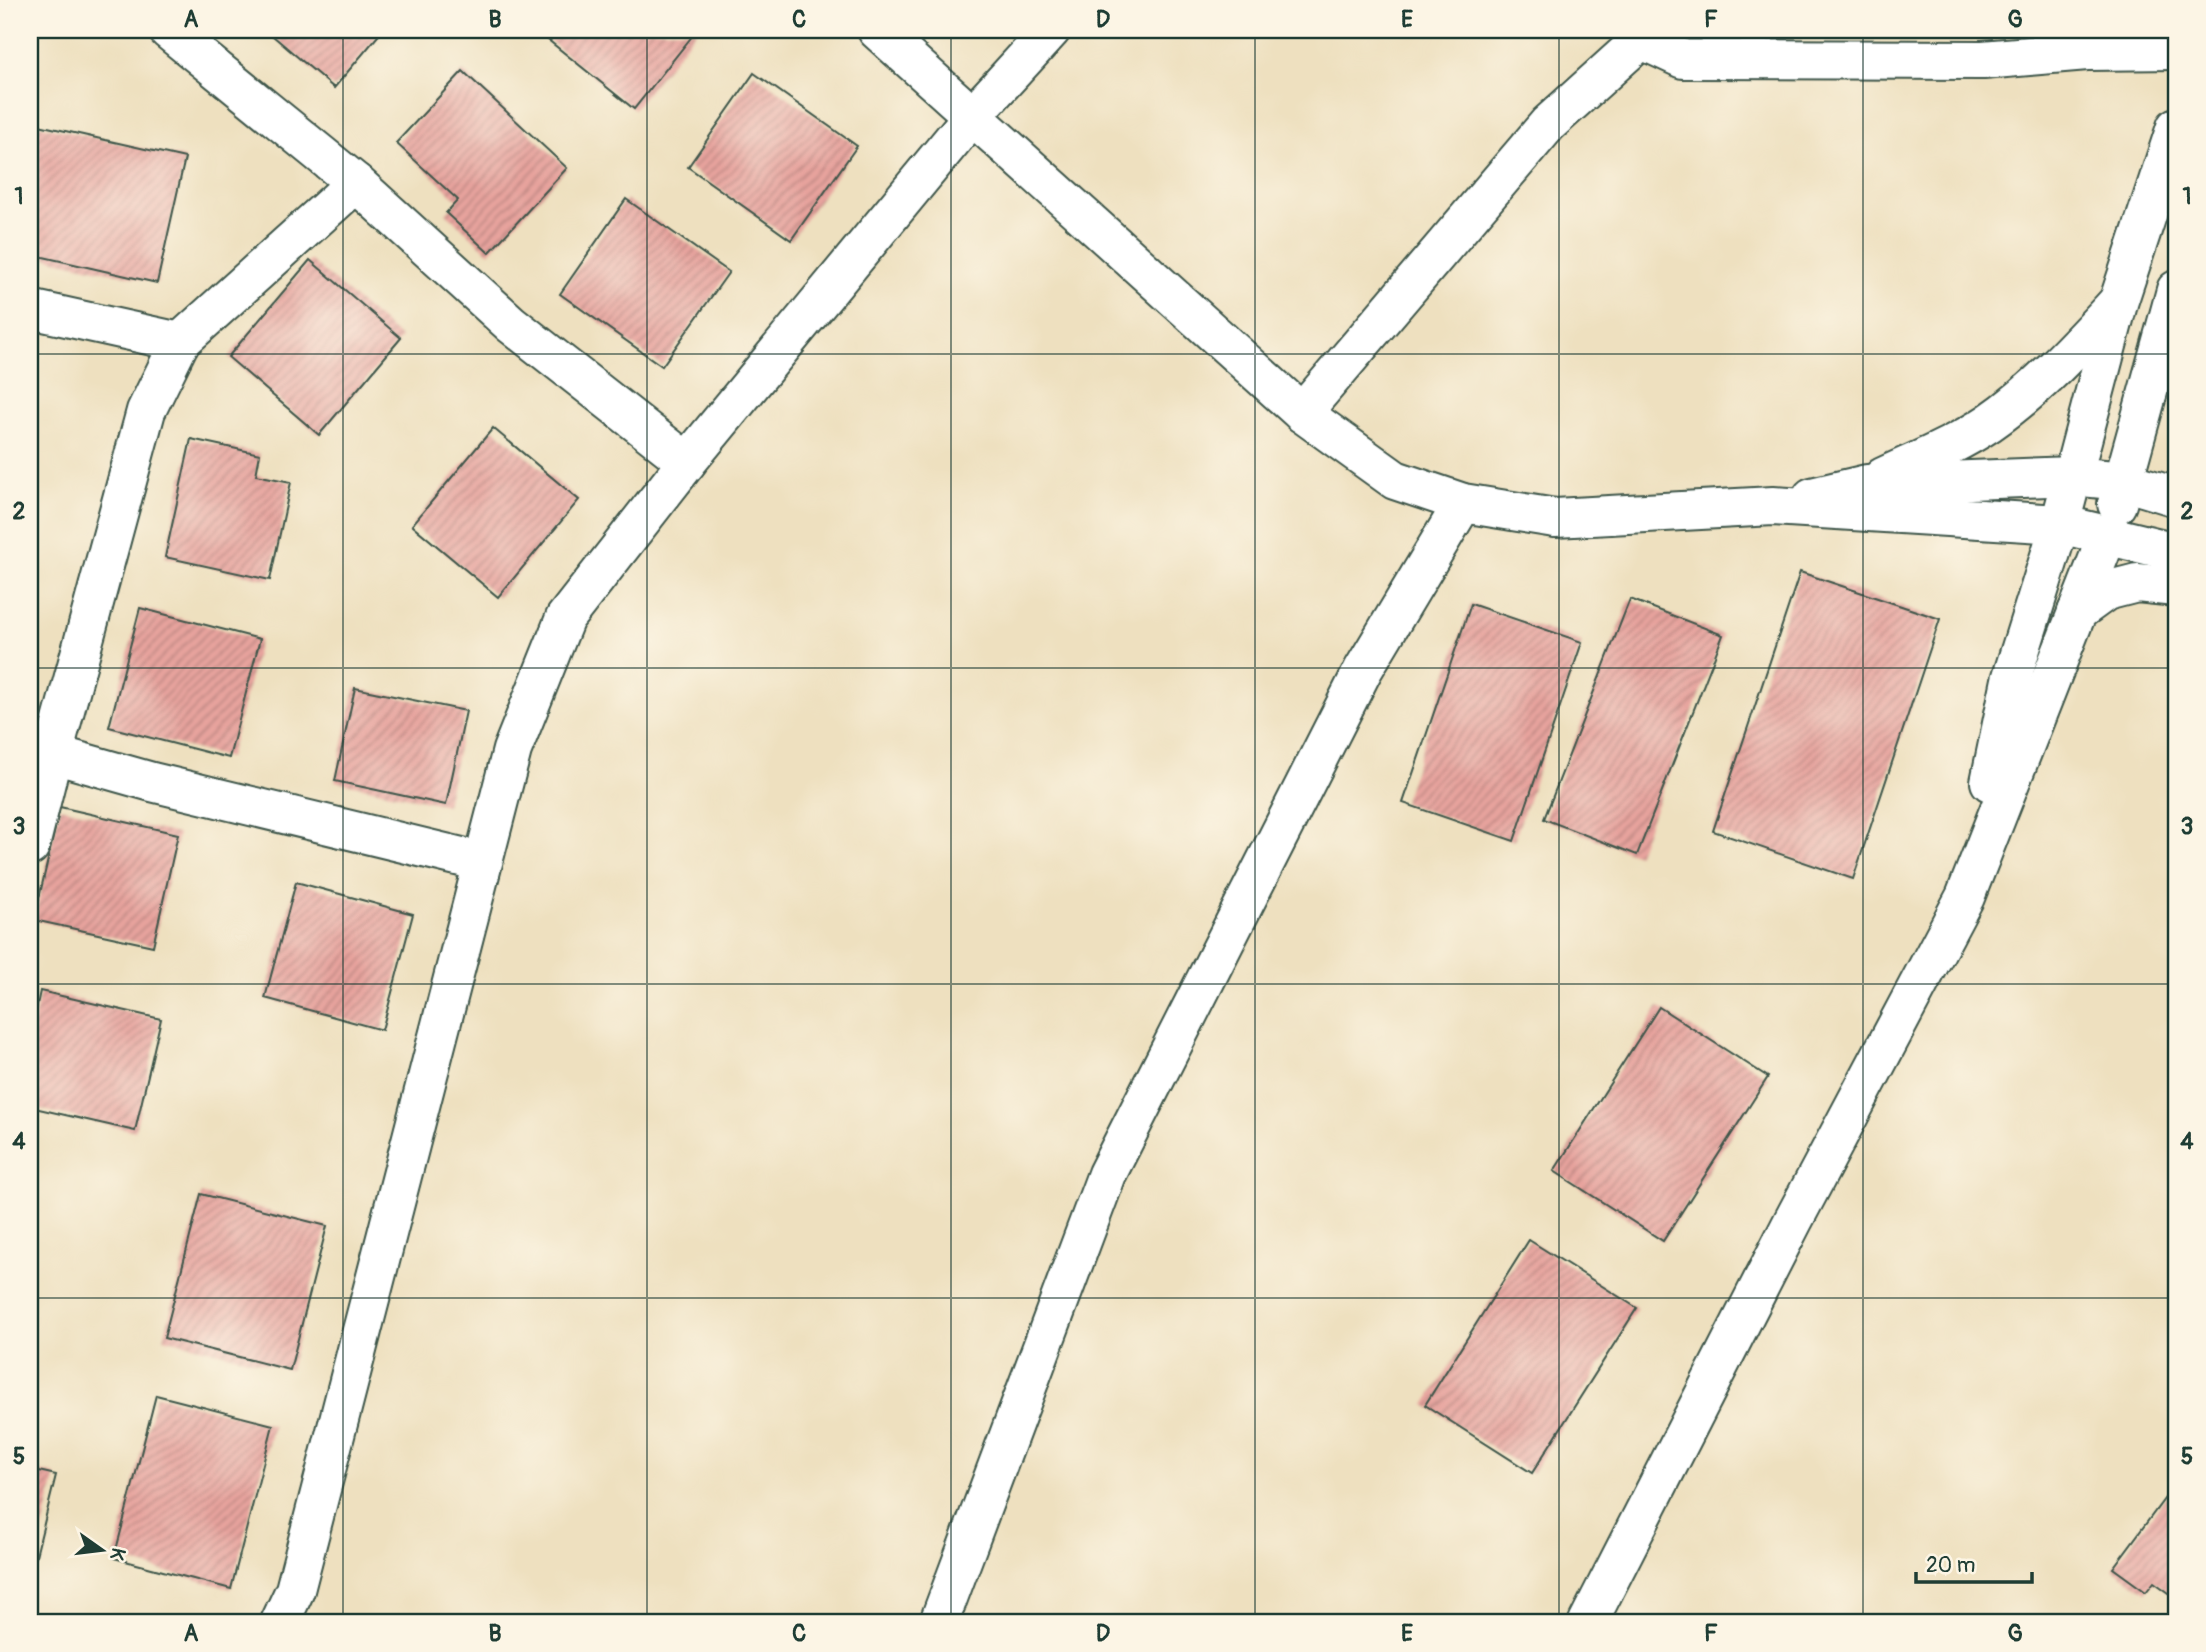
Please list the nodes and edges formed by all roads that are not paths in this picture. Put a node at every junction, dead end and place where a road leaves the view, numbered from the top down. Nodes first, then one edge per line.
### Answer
1 (168, 30) edge
2 (877, 30) edge
3 (1051, 30) edge
4 (1646, 34) edge
5 (2176, 50) edge
6 (973, 115) junction
7 (2176, 127) edge
8 (356, 183) junction
9 (2176, 290) edge
10 (2119, 300) junction
11 (30, 309) edge
12 (180, 342) junction
13 (1302, 412) junction
14 (687, 462) junction
15 (2072, 476) junction
16 (2124, 481) junction
17 (1867, 484) junction
18 (2176, 496) edge
19 (1462, 503) junction
20 (1773, 506) junction
21 (2060, 524) junction
22 (2108, 534) junction
23 (2176, 552) edge
24 (2176, 587) edge
25 (2077, 612) junction
26 (41, 752) edge
27 (30, 846) edge
28 (482, 862) junction
29 (1965, 897) junction
30 (280, 1622) edge
31 (939, 1622) edge
32 (1588, 1622) edge

1 - 8 street
2 - 6 street
3 - 6 street
4 - 5 street
4 - 13 street
6 - 13 street
6 - 14 street
7 - 10 street
8 - 12 street
8 - 14 street
9 - 16 street
10 - 15 street
10 - 17 street
11 - 12 street
12 - 26 street
13 - 19 street
14 - 28 street
15 - 16 street
15 - 17 street
15 - 21 street
16 - 18 street
16 - 22 street
17 - 20 street
19 - 20 street
19 - 31 street
20 - 21 street
21 - 22 street
21 - 29 street
22 - 23 street
22 - 25 street
24 - 25 street
25 - 29 street
26 - 27 street
26 - 28 street
28 - 30 street
29 - 32 street

